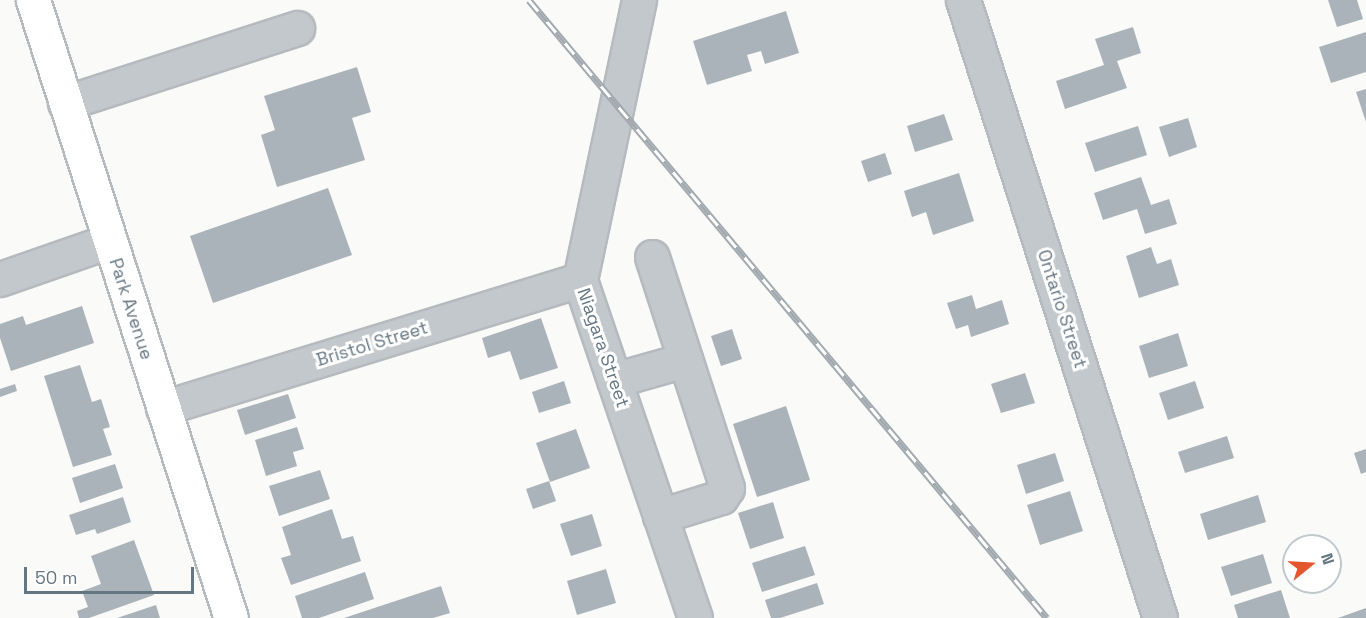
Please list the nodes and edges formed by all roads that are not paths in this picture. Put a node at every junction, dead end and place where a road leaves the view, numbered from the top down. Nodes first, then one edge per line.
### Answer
1 (33, 0) edge
2 (639, 0) edge
3 (963, 0) edge
4 (297, 28) dead end
5 (65, 103) junction
6 (109, 241) junction
7 (652, 257) dead end
8 (0, 279) edge
9 (580, 280) junction
10 (685, 360) junction
11 (614, 381) junction
12 (163, 408) junction
13 (660, 516) junction
14 (231, 618) edge
15 (695, 618) edge
16 (1160, 618) edge

1 - 5 main road, Park Avenue
2 - 9 street, Niagara Street
3 - 16 street, Ontario Street
4 - 5 street
5 - 6 main road, Park Avenue
6 - 8 street
6 - 12 main road, Park Avenue
7 - 10 street
9 - 11 street, Niagara Street
9 - 12 street, Bristol Street
10 - 11 street
10 - 13 street
11 - 13 street, Niagara Street
12 - 14 main road, Park Avenue
13 - 15 street, Niagara Street

